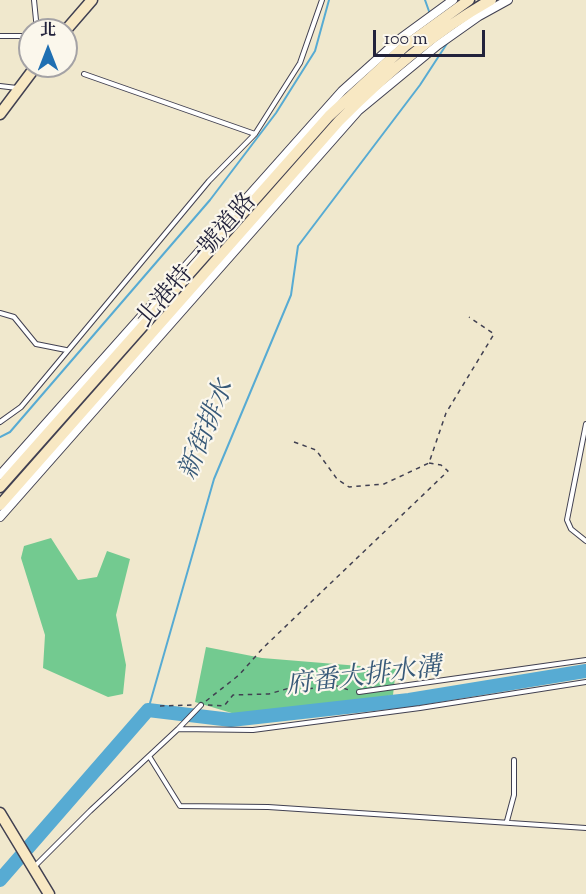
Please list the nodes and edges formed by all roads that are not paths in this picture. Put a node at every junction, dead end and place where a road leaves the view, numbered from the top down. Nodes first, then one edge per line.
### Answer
1 (34, 0) edge
2 (92, 0) edge
3 (322, 0) edge
4 (453, 0) edge
5 (469, 0) edge
6 (491, 0) edge
7 (507, 0) edge
8 (36, 18) edge
9 (76, 18) edge
10 (445, 23) junction
11 (430, 34) junction
12 (0, 36) edge
13 (18, 36) edge
14 (84, 74) dead end
15 (27, 78) edge
16 (0, 86) edge
17 (19, 88) junction
18 (0, 114) edge
19 (255, 134) junction
20 (0, 313) edge
21 (66, 350) junction
22 (0, 422) edge
23 (586, 424) edge
24 (0, 475) edge
25 (0, 487) edge
26 (0, 505) edge
27 (0, 517) edge
28 (586, 541) edge
29 (586, 660) edge
30 (586, 682) edge
31 (359, 692) road end
32 (201, 705) road end
33 (178, 729) junction
34 (149, 756) junction
35 (514, 760) dead end
36 (507, 821) junction
37 (2, 822) edge
38 (586, 828) edge
39 (33, 867) junction
40 (49, 894) edge

1 - 8 lane
2 - 9 street
3 - 19 lane
4 - 10 street
5 - 10 street
6 - 10 street
7 - 10 street
10 - 11 street
10 - 11 street
11 - 24 street, 北港特一號道路
11 - 25 street, 北港特一號道路
11 - 26 street, 北港特一號道路
11 - 27 street, 北港特一號道路
12 - 13 lane
14 - 19 lane
15 - 17 street
16 - 17 lane
17 - 18 street
19 - 21 lane
20 - 21 lane
21 - 22 lane
23 - 28 lane
29 - 31 lane
30 - 33 lane
32 - 33 lane
33 - 34 lane
34 - 36 lane
34 - 39 lane
35 - 36 lane
36 - 38 lane
37 - 39 street
39 - 40 street

